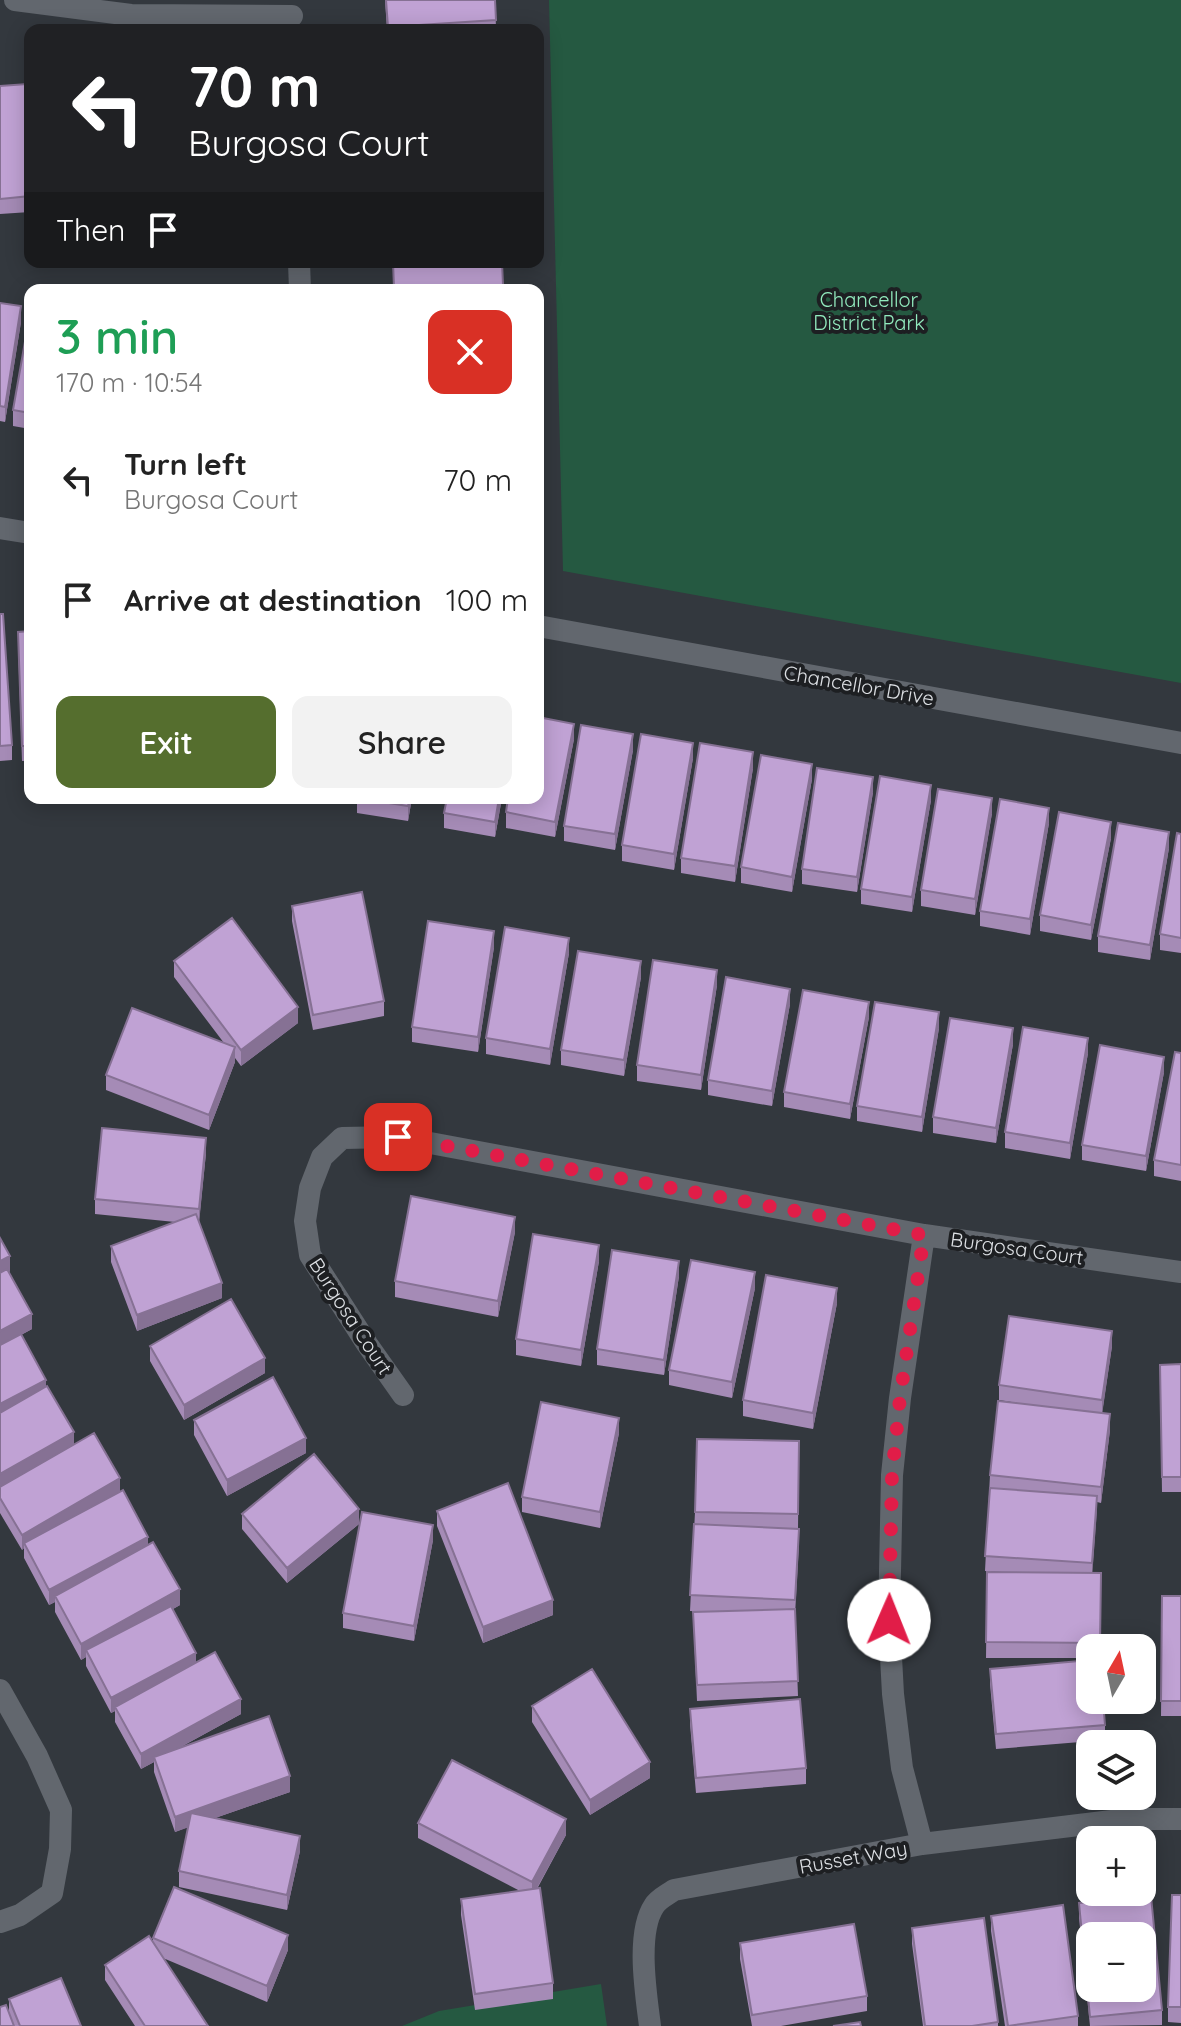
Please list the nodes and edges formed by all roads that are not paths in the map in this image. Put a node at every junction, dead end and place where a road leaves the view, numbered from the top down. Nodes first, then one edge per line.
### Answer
1 (15, 0) edge
2 (292, 15) edge
3 (0, 528) edge
4 (24, 532) edge
5 (544, 627) edge
6 (1181, 743) edge
7 (924, 1235) junction
8 (1181, 1272) edge
9 (403, 1395) dead end
10 (0, 1690) edge
11 (1181, 1819) edge
12 (922, 1844) junction
13 (0, 1922) edge
14 (650, 2026) edge

1 - 2 street
3 - 4 street
5 - 6 street, Chancellor Drive
7 - 8 street, Burgosa Court
7 - 9 street, Burgosa Court
7 - 12 street
10 - 13 street
11 - 12 street, Russet Way
12 - 14 street, Russet Way

